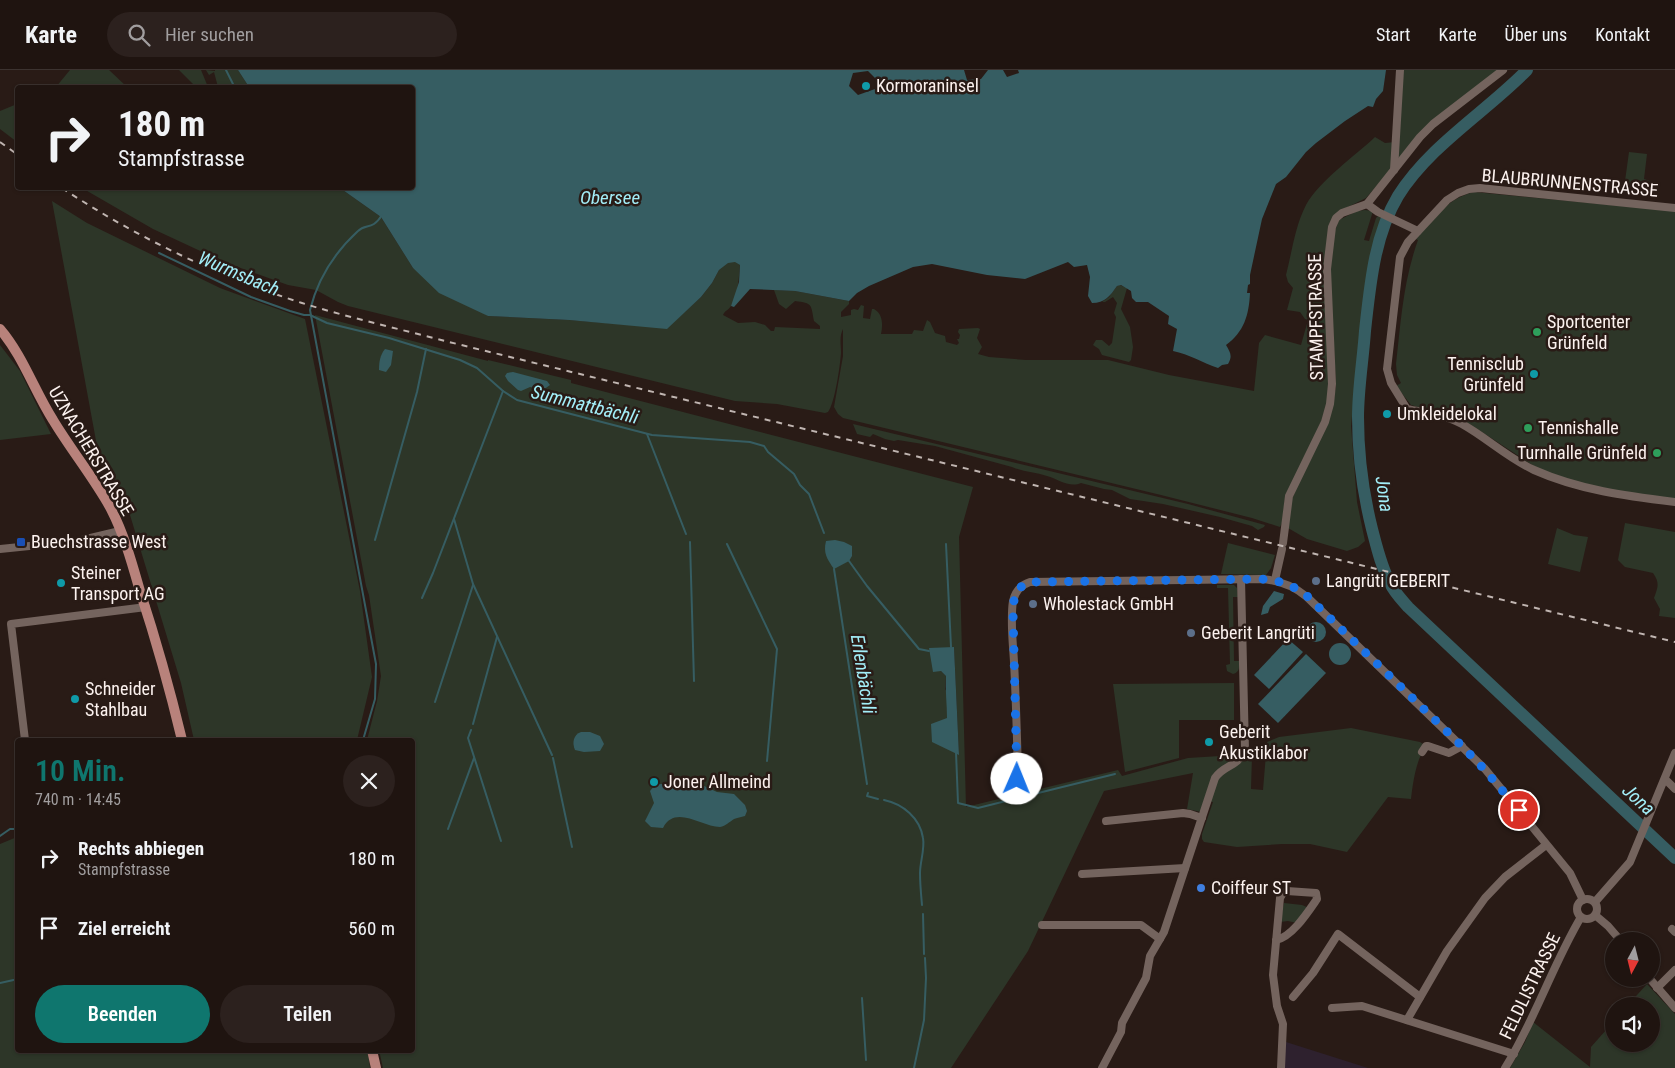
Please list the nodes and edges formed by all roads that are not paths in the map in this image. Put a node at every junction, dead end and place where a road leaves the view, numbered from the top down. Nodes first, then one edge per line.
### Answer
1 (1400, 70) edge
2 (1503, 70) edge
3 (1394, 170) junction
4 (1367, 204) junction
5 (1675, 208) edge
6 (1418, 231) junction
7 (0, 328) edge
8 (1675, 502) edge
9 (120, 531) junction
10 (0, 549) edge
11 (1241, 579) junction
12 (1275, 580) junction
13 (146, 607) junction
14 (25, 738) edge
15 (182, 738) edge
16 (1462, 746) junction
17 (1422, 752) dead end
18 (1675, 753) edge
19 (1017, 754) dead end
20 (1665, 779) junction
21 (1675, 789) edge
22 (1202, 818) junction
23 (1106, 821) dead end
24 (1546, 845) junction
25 (1185, 868) junction
26 (1082, 874) dead end
27 (1583, 900) junction
28 (1595, 902) junction
29 (1595, 915) junction
30 (1581, 917) junction
31 (1042, 924) dead end
32 (1613, 932) edge
33 (1160, 939) junction
34 (1276, 940) junction
35 (1675, 970) edge
36 (1660, 985) edge
37 (1657, 988) edge
38 (1293, 997) dead end
39 (1420, 997) junction
40 (1332, 1008) dead end
41 (1675, 1008) edge
42 (1407, 1020) junction
43 (373, 1053) edge
44 (1514, 1054) junction
45 (376, 1068) edge
46 (1102, 1068) edge
47 (1281, 1068) edge
48 (1505, 1068) edge

1 - 3 street
2 - 3 street
3 - 4 street
4 - 6 street
4 - 12 street, STAMPFSTRASSE
5 - 6 street, BLAUBRUNNENSTRASSE
6 - 8 street, BLAUBRUNNENSTRASSE
7 - 9 main road, UZNACHERSTRASSE
9 - 10 street
9 - 13 main road, UZNACHERSTRASSE
11 - 12 street
11 - 19 street
11 - 22 street
12 - 16 street
13 - 14 street
13 - 15 main road, UZNACHERSTRASSE
16 - 17 street
16 - 24 street
18 - 20 street
20 - 21 street
20 - 28 street
22 - 23 street
22 - 25 street
24 - 27 street
24 - 39 street
25 - 26 street
25 - 33 street
27 - 28 street
27 - 30 street
28 - 29 street
29 - 30 street
29 - 32 street
30 - 44 street, FELDLISTRASSE
31 - 33 street
33 - 46 street
34 - 34 street
34 - 47 street
35 - 36 street
37 - 41 street
38 - 39 street
39 - 42 street
40 - 42 street
42 - 44 street
43 - 45 main road
44 - 48 street, FELDLISTRASSE

